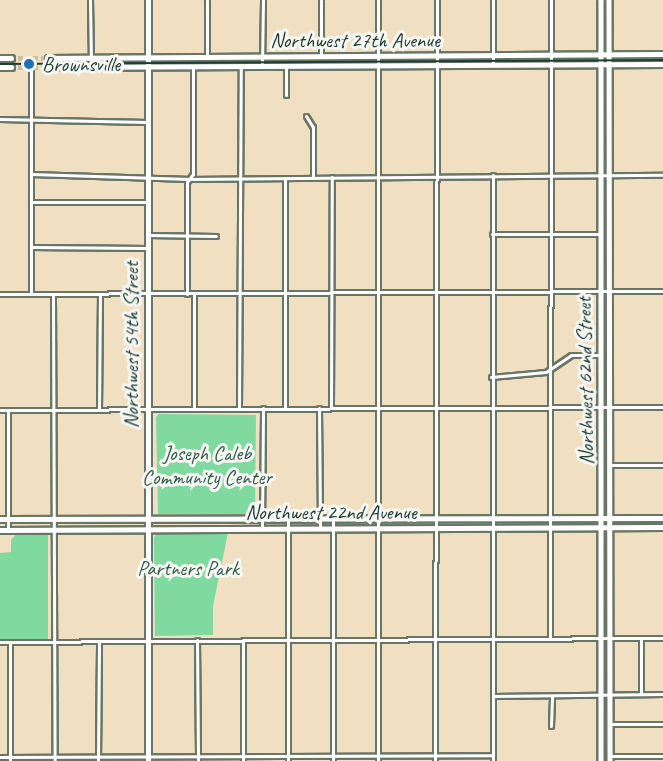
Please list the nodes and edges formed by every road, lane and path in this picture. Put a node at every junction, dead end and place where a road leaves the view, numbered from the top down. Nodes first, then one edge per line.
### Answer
1 (90, 0) edge
2 (148, 0) edge
3 (207, 0) edge
4 (263, 0) edge
5 (321, 0) edge
6 (378, 0) edge
7 (437, 0) edge
8 (493, 0) edge
9 (551, 0) edge
10 (601, 0) edge
11 (609, 0) edge
12 (600, 54) junction
13 (608, 54) junction
14 (663, 54) edge
15 (551, 55) junction
16 (436, 56) junction
17 (493, 56) junction
18 (263, 57) junction
19 (321, 57) junction
20 (377, 57) junction
21 (0, 58) edge
22 (10, 58) tunnel mouth
23 (48, 58) tunnel mouth
24 (207, 58) junction
25 (91, 59) junction
26 (147, 59) junction
27 (600, 64) junction
28 (608, 64) junction
29 (663, 64) edge
30 (493, 65) junction
31 (550, 65) junction
32 (377, 66) junction
33 (435, 66) junction
34 (0, 67) edge
35 (11, 67) tunnel mouth
36 (31, 67) dead end
37 (48, 67) tunnel mouth
38 (241, 67) junction
39 (262, 67) junction
40 (286, 67) junction
41 (91, 68) junction
42 (147, 68) junction
43 (193, 68) junction
44 (286, 95) dead end
45 (306, 116) dead end
46 (0, 119) edge
47 (31, 121) junction
48 (147, 122) junction
49 (31, 174) junction
50 (549, 175) junction
51 (601, 175) junction
52 (609, 175) junction
53 (663, 175) edge
54 (434, 176) junction
55 (493, 176) junction
56 (313, 177) junction
57 (332, 177) junction
58 (378, 177) junction
59 (147, 178) junction
60 (239, 178) junction
61 (285, 178) junction
62 (190, 179) junction
63 (31, 202) junction
64 (147, 202) junction
65 (492, 234) junction
66 (549, 234) junction
67 (600, 234) junction
68 (147, 235) junction
69 (186, 235) junction
70 (216, 236) dead end
71 (30, 247) junction
72 (147, 248) junction
73 (663, 291) edge
74 (549, 292) junction
75 (600, 292) junction
76 (608, 292) junction
77 (435, 293) junction
78 (491, 293) junction
79 (0, 294) edge
80 (31, 294) junction
81 (53, 294) junction
82 (100, 294) junction
83 (147, 294) junction
84 (187, 294) junction
85 (194, 294) junction
86 (239, 294) junction
87 (286, 294) junction
88 (332, 294) junction
89 (377, 294) junction
90 (601, 355) junction
91 (550, 368) junction
92 (491, 377) junction
93 (378, 407) junction
94 (663, 407) edge
95 (54, 408) junction
96 (194, 408) junction
97 (239, 408) junction
98 (263, 408) junction
99 (285, 408) junction
100 (319, 408) junction
101 (331, 408) junction
102 (434, 408) junction
103 (491, 408) junction
104 (602, 408) junction
105 (610, 408) junction
106 (99, 409) junction
107 (147, 409) junction
108 (550, 409) junction
109 (0, 410) edge
110 (8, 410) junction
111 (610, 465) junction
112 (663, 465) edge
113 (602, 518) junction
114 (609, 518) junction
115 (663, 518) edge
116 (0, 519) edge
117 (8, 519) junction
118 (54, 519) junction
119 (148, 519) junction
120 (262, 519) junction
121 (288, 519) junction
122 (320, 519) junction
123 (333, 519) junction
124 (377, 519) junction
125 (434, 519) junction
126 (492, 519) junction
127 (548, 519) junction
128 (663, 527) edge
129 (148, 528) junction
130 (262, 528) junction
131 (288, 528) junction
132 (320, 528) junction
133 (333, 528) junction
134 (377, 528) junction
135 (435, 528) junction
136 (492, 528) junction
137 (549, 528) junction
138 (602, 528) junction
139 (610, 528) junction
140 (0, 530) edge
141 (8, 530) junction
142 (54, 530) junction
143 (491, 638) junction
144 (550, 638) junction
145 (610, 638) junction
146 (641, 638) junction
147 (663, 638) edge
148 (243, 639) junction
149 (333, 639) junction
150 (378, 639) junction
151 (435, 639) junction
152 (603, 639) junction
153 (147, 640) junction
154 (197, 640) junction
155 (288, 640) junction
156 (0, 642) edge
157 (10, 642) junction
158 (54, 642) junction
159 (99, 642) junction
160 (641, 694) junction
161 (663, 694) edge
162 (492, 696) junction
163 (603, 696) junction
164 (611, 696) junction
165 (552, 697) junction
166 (610, 724) junction
167 (663, 724) edge
168 (551, 726) dead end
169 (288, 755) junction
170 (333, 755) junction
171 (378, 755) junction
172 (435, 755) junction
173 (493, 755) junction
174 (198, 756) junction
175 (243, 756) junction
176 (647, 756) junction
177 (663, 756) edge
178 (0, 757) edge
179 (148, 758) edge
180 (610, 758) edge
181 (10, 759) edge
182 (54, 759) edge
183 (98, 759) edge
184 (198, 761) edge
185 (243, 761) edge
186 (288, 761) edge
187 (333, 761) edge
188 (378, 761) edge
189 (435, 761) edge
190 (493, 761) edge
191 (601, 761) edge
192 (647, 761) edge

1 - 25 street
2 - 26 main road, Northwest 54th Street
3 - 24 street
4 - 18 street
5 - 19 street
6 - 20 street
7 - 16 street
8 - 17 street
9 - 15 street
10 - 12 main road, Northwest 62nd Street
11 - 13 main road, Northwest 62nd Street
12 - 13 main road, Northwest 27th Avenue
12 - 15 main road, Northwest 27th Avenue
12 - 27 main road, Northwest 62nd Street
13 - 14 main road, Northwest 27th Avenue
13 - 28 main road, Northwest 62nd Street
15 - 17 main road, Northwest 27th Avenue
15 - 31 street
16 - 17 main road, Northwest 27th Avenue
16 - 20 main road, Northwest 27th Avenue
16 - 33 street
17 - 30 street
18 - 19 main road, Northwest 27th Avenue
18 - 24 main road, Northwest 27th Avenue
18 - 39 street
19 - 20 main road, Northwest 27th Avenue
20 - 32 street
21 - 22 main road
23 - 25 main road, Northwest 27th Avenue
24 - 26 main road, Northwest 27th Avenue
25 - 26 main road, Northwest 27th Avenue
25 - 41 street
26 - 42 main road, Northwest 54th Street
27 - 28 main road, Northwest 27th Avenue
27 - 31 main road, Northwest 27th Avenue
27 - 51 main road, Northwest 62nd Street
28 - 29 main road, Northwest 27th Avenue
28 - 52 main road, Northwest 62nd Street
30 - 31 main road, Northwest 27th Avenue
30 - 33 main road, Northwest 27th Avenue
31 - 50 street
32 - 33 main road, Northwest 27th Avenue
32 - 40 main road, Northwest 27th Avenue
32 - 58 street
33 - 54 street
34 - 35 main road
36 - 47 street
37 - 41 main road, Northwest 27th Avenue
38 - 39 main road, Northwest 27th Avenue
38 - 43 main road, Northwest 27th Avenue
38 - 60 street
39 - 40 main road, Northwest 27th Avenue
40 - 44 street
41 - 42 main road, Northwest 27th Avenue
42 - 43 main road, Northwest 27th Avenue
42 - 48 main road, Northwest 54th Street
43 - 62 street
45 - 56 street
46 - 47 street
47 - 48 street
47 - 49 street
48 - 59 main road, Northwest 54th Street
49 - 59 street
49 - 63 street
50 - 51 street
50 - 55 street
50 - 66 street
51 - 52 street
51 - 67 main road, Northwest 62nd Street
52 - 53 street
52 - 76 main road, Northwest 62nd Street
54 - 55 street
54 - 58 street
54 - 77 street
55 - 65 street
56 - 57 street
56 - 61 street
57 - 58 street
57 - 88 street
58 - 89 street
59 - 62 street
59 - 64 main road, Northwest 54th Street
60 - 61 street
60 - 62 street
60 - 86 street
61 - 87 street
62 - 69 street
63 - 64 street
63 - 71 street
64 - 68 main road, Northwest 54th Street
65 - 66 street
65 - 78 street
66 - 67 street
66 - 74 street
67 - 75 main road, Northwest 62nd Street
68 - 69 street
68 - 72 main road, Northwest 54th Street
69 - 70 street
69 - 84 street
71 - 72 street
71 - 80 street
72 - 83 main road, Northwest 54th Street
73 - 76 street
74 - 75 street
74 - 78 street
74 - 91 street
75 - 76 street
75 - 90 main road, Northwest 62nd Street
76 - 105 main road, Northwest 62nd Street
77 - 78 street
77 - 89 street
77 - 102 street
78 - 92 street
79 - 80 street
80 - 81 street
81 - 82 street
81 - 95 street
82 - 83 street
82 - 106 street
83 - 84 street
83 - 107 main road, Northwest 54th Street
84 - 85 street
85 - 86 street
85 - 96 street
86 - 87 street
86 - 97 street
87 - 88 street
87 - 99 street
88 - 89 street
88 - 101 street
89 - 93 street
90 - 91 street
90 - 104 main road, Northwest 62nd Street
91 - 92 street
91 - 108 street
92 - 103 street
93 - 101 street
93 - 102 street
93 - 124 street
94 - 105 street
95 - 106 street
95 - 110 street
95 - 118 street
96 - 97 street
96 - 107 street
97 - 98 street
98 - 99 street
98 - 120 street
99 - 100 street
100 - 101 street
100 - 122 street
102 - 103 street
102 - 125 street
103 - 108 street
103 - 126 street
104 - 105 street
104 - 108 street
104 - 113 main road, Northwest 62nd Street
105 - 111 main road, Northwest 62nd Street
106 - 107 street
107 - 119 main road, Northwest 54th Street
108 - 127 street
109 - 110 street
110 - 117 street
111 - 112 street
111 - 114 main road, Northwest 62nd Street
113 - 114 main road, Northwest 22nd Avenue
113 - 127 main road, Northwest 22nd Avenue
113 - 138 main road, Northwest 62nd Street
114 - 115 main road, Northwest 22nd Avenue
114 - 139 main road, Northwest 62nd Street
116 - 117 main road, Northwest 22nd Avenue
117 - 118 main road, Northwest 22nd Avenue
117 - 141 street
118 - 119 main road, Northwest 22nd Avenue
118 - 142 street
119 - 120 main road, Northwest 22nd Avenue
119 - 129 main road, Northwest 54th Street
120 - 121 main road, Northwest 22nd Avenue
120 - 130 street
121 - 122 main road, Northwest 22nd Avenue
121 - 131 street
122 - 123 main road, Northwest 22nd Avenue
122 - 132 street
123 - 124 main road, Northwest 22nd Avenue
123 - 133 street
124 - 125 main road, Northwest 22nd Avenue
124 - 134 street
125 - 126 main road, Northwest 22nd Avenue
125 - 135 street
126 - 127 main road, Northwest 22nd Avenue
126 - 136 street
127 - 137 street
128 - 139 main road, Northwest 22nd Avenue
129 - 130 main road, Northwest 22nd Avenue
129 - 142 main road, Northwest 22nd Avenue
129 - 153 main road, Northwest 54th Street
130 - 131 main road, Northwest 22nd Avenue
131 - 132 main road, Northwest 22nd Avenue
131 - 155 street
132 - 133 main road, Northwest 22nd Avenue
133 - 134 main road, Northwest 22nd Avenue
133 - 149 street
134 - 135 main road, Northwest 22nd Avenue
134 - 150 street
135 - 136 main road, Northwest 22nd Avenue
135 - 151 street
136 - 137 main road, Northwest 22nd Avenue
136 - 143 street
137 - 138 main road, Northwest 22nd Avenue
137 - 144 street
138 - 139 main road, Northwest 22nd Avenue
138 - 152 main road, Northwest 62nd Street
139 - 145 main road, Northwest 62nd Street
140 - 141 main road, Northwest 22nd Avenue
141 - 142 main road, Northwest 22nd Avenue
142 - 158 street
143 - 144 street
143 - 151 street
143 - 162 street
144 - 152 street
145 - 146 street
145 - 152 street
145 - 164 main road, Northwest 62nd Street
146 - 147 street
146 - 160 street
148 - 154 street
148 - 155 street
148 - 175 street
149 - 150 street
149 - 155 street
149 - 170 street
150 - 151 street
150 - 171 street
151 - 172 street
152 - 163 main road, Northwest 62nd Street
153 - 154 street
153 - 159 street
153 - 179 main road, Northwest 54th Street
154 - 174 street
155 - 169 street
156 - 157 street
157 - 158 street
157 - 181 street
158 - 159 street
158 - 182 street
159 - 183 street
160 - 161 street
160 - 164 street
162 - 165 street
162 - 173 street
163 - 164 street
163 - 165 street
163 - 191 main road, Northwest 62nd Street
164 - 166 main road, Northwest 62nd Street
165 - 168 street
166 - 167 street
166 - 180 main road, Northwest 62nd Street
169 - 170 street
169 - 175 street
169 - 186 street
170 - 171 street
170 - 187 street
171 - 172 street
171 - 188 street
172 - 173 street
172 - 189 street
173 - 190 street
174 - 175 street
174 - 179 street
174 - 184 street
175 - 185 street
176 - 177 street
176 - 180 street
176 - 192 street
178 - 181 street
179 - 183 street
181 - 182 street
182 - 183 street

